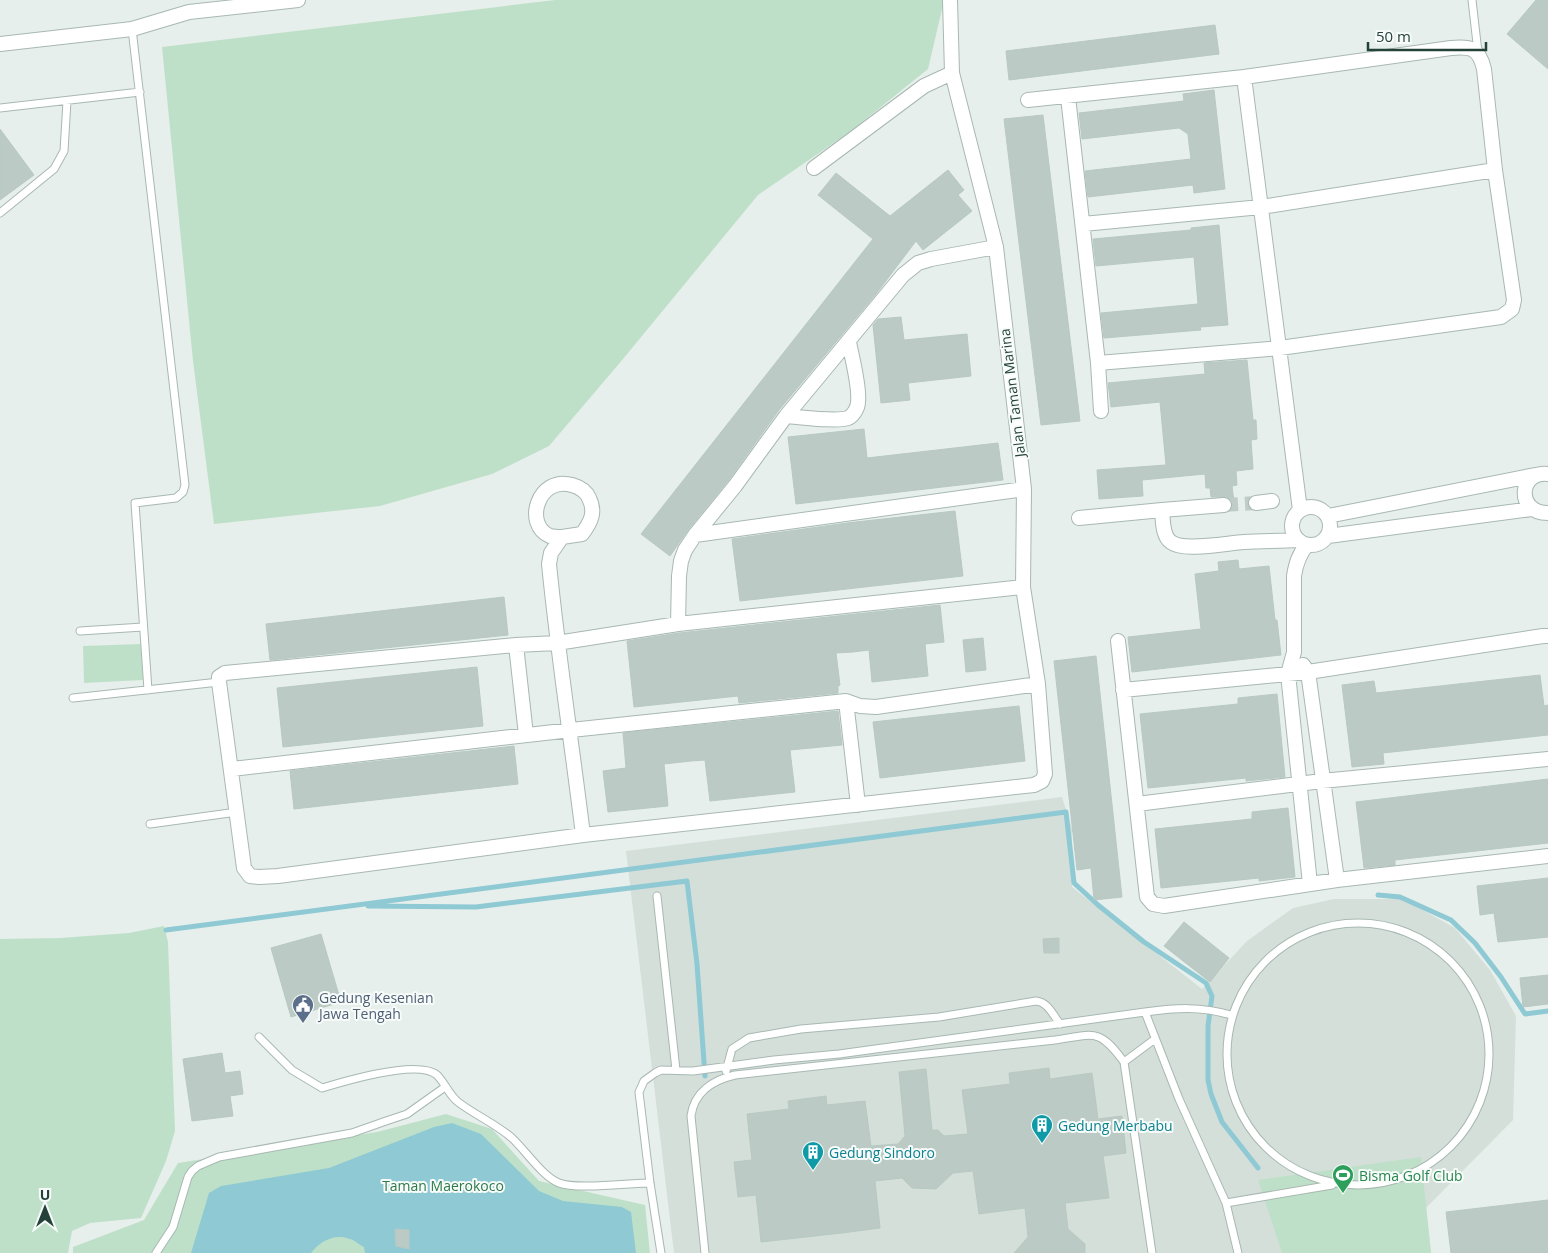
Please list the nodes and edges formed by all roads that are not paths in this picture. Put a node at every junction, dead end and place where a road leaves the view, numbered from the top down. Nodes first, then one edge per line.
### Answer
1 (298, 0) edge
2 (950, 0) edge
3 (1472, 0) edge
4 (132, 29) junction
5 (0, 44) edge
6 (1478, 54) junction
7 (952, 73) junction
8 (1244, 77) junction
9 (140, 92) junction
10 (1068, 97) junction
11 (1028, 100) dead end
12 (67, 101) junction
13 (0, 108) edge
14 (814, 168) dead end
15 (1494, 170) junction
16 (1261, 207) junction
17 (0, 213) edge
18 (1083, 224) junction
19 (996, 247) junction
20 (849, 342) junction
21 (1280, 348) junction
22 (1098, 363) junction
23 (1101, 411) dead end
24 (786, 416) junction
25 (1542, 475) edge
26 (1024, 489) junction
27 (1256, 502) tunnel mouth
28 (1272, 502) dead end
29 (1224, 505) tunnel mouth
30 (1532, 509) junction
31 (1162, 510) junction
32 (1300, 510) junction
33 (1548, 513) edge
34 (1328, 516) junction
35 (1079, 518) dead end
36 (695, 535) junction
37 (1328, 536) junction
38 (562, 537) junction
39 (1303, 543) junction
40 (1023, 587) junction
41 (678, 624) junction
42 (143, 627) junction
43 (80, 631) dead end
44 (1548, 636) edge
45 (1118, 641) dead end
46 (557, 643) junction
47 (516, 645) junction
48 (1294, 652) junction
49 (1308, 672) junction
50 (1288, 674) junction
51 (219, 682) junction
52 (1038, 684) junction
53 (148, 690) junction
54 (1124, 690) junction
55 (73, 698) dead end
56 (846, 702) junction
57 (571, 730) junction
58 (526, 736) junction
59 (1548, 759) edge
60 (232, 769) junction
61 (1322, 781) junction
62 (1299, 784) junction
63 (1137, 804) junction
64 (858, 805) junction
65 (238, 812) junction
66 (150, 824) dead end
67 (583, 836) junction
68 (1548, 856) edge
69 (1337, 880) junction
70 (1310, 884) junction
71 (657, 896) dead end
72 (1145, 1012) junction
73 (1231, 1015) junction
74 (1060, 1024) junction
75 (258, 1037) dead end
76 (1155, 1039) junction
77 (1124, 1062) junction
78 (726, 1067) junction
79 (676, 1070) junction
80 (725, 1077) junction
81 (445, 1087) junction
82 (650, 1183) junction
83 (1333, 1185) junction
84 (1226, 1203) junction
85 (156, 1253) edge
86 (661, 1253) edge
87 (705, 1253) edge
88 (1152, 1253) edge
89 (1238, 1253) edge

1 - 4 street
2 - 7 street, Jalan Taman Marina
3 - 6 lane
4 - 5 street
4 - 9 lane
6 - 8 street
6 - 15 street
7 - 14 street
7 - 19 street, Jalan Taman Marina
8 - 10 street
8 - 16 street
9 - 12 lane
9 - 42 lane
10 - 11 street
10 - 18 street
12 - 13 lane
12 - 17 lane
15 - 16 street
15 - 21 street
16 - 18 street
16 - 21 street
18 - 22 street
19 - 20 street
19 - 26 street, Jalan Taman Marina
20 - 24 street
20 - 24 street
21 - 22 street
21 - 32 street
22 - 23 street
24 - 36 street
25 - 30 street
25 - 34 street
26 - 36 street
26 - 40 street, Jalan Taman Marina
27 - 28 street
29 - 31 street
30 - 33 street
30 - 37 street
31 - 35 street
31 - 39 street
32 - 34 street
32 - 39 street
34 - 37 street
36 - 41 street
37 - 39 street
38 - 38 street
38 - 46 street
39 - 48 street
40 - 41 street
40 - 52 street, Jalan Taman Marina
41 - 46 street
42 - 43 lane
42 - 53 lane
44 - 49 street
45 - 54 street
46 - 47 street
46 - 57 street
47 - 51 street
47 - 58 street
48 - 49 street
48 - 50 street
49 - 50 street
49 - 61 street
50 - 54 street
50 - 62 street
51 - 53 lane
51 - 60 street
52 - 56 street
52 - 64 street, Jalan Taman Marina
53 - 55 lane
54 - 63 street
56 - 57 street
56 - 64 street
57 - 58 street
57 - 67 street
58 - 60 street
59 - 61 street
60 - 65 street
61 - 62 street
61 - 69 street
62 - 63 street
62 - 70 street
63 - 70 street
64 - 67 street
65 - 66 lane
65 - 67 street
68 - 69 street
69 - 70 street
71 - 79 lane
72 - 73 lane
72 - 74 lane
72 - 76 lane
73 - 83 lane
73 - 83 lane
74 - 78 lane
74 - 78 lane
75 - 81 lane
76 - 77 lane
76 - 84 lane
77 - 80 lane
77 - 88 lane
78 - 79 lane
78 - 80 lane
79 - 82 lane
80 - 87 lane
81 - 82 lane
81 - 85 lane
82 - 86 lane
83 - 84 lane
84 - 89 lane

